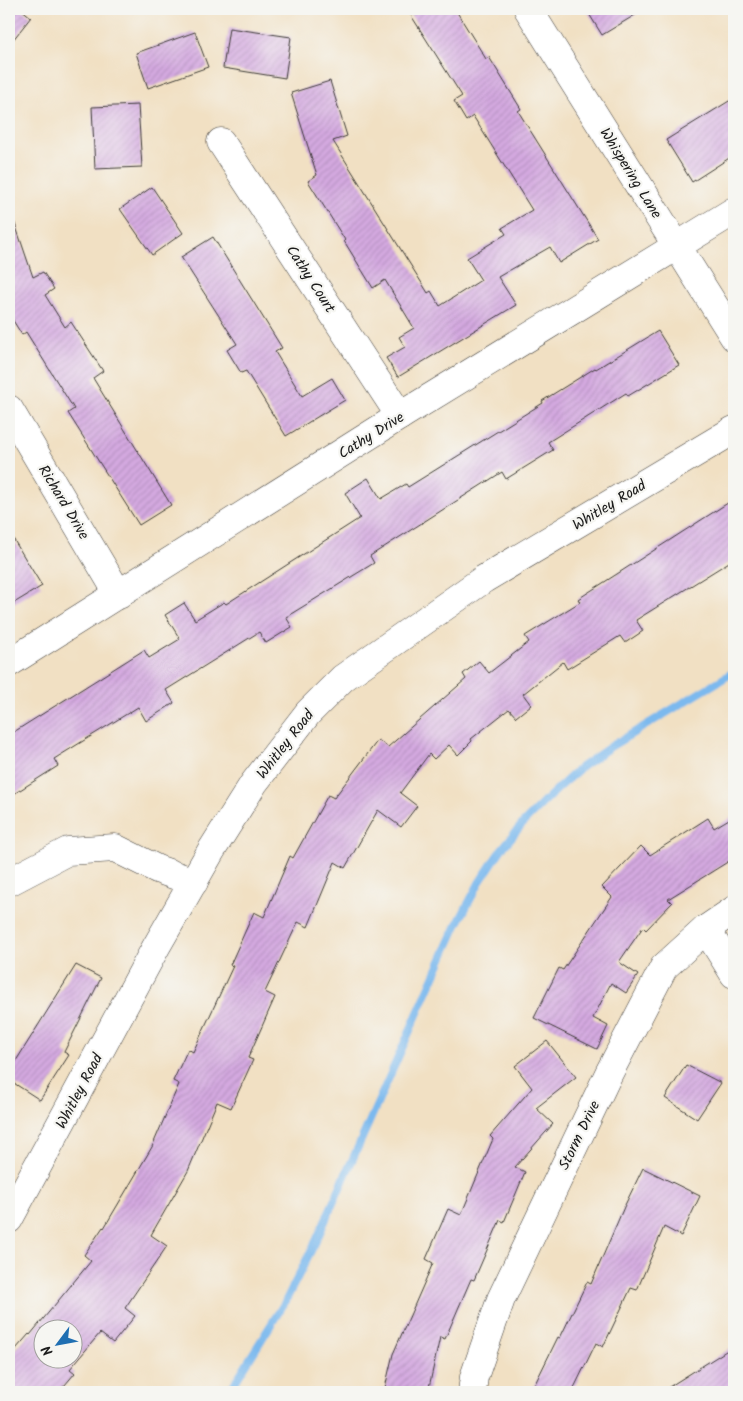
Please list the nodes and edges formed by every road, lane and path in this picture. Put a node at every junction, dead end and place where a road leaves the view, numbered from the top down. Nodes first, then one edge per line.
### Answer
1 (528, 9) edge
2 (221, 142) dead end
3 (734, 211) edge
4 (678, 246) junction
5 (734, 337) edge
6 (9, 409) edge
7 (400, 416) junction
8 (734, 430) edge
9 (119, 595) junction
10 (9, 663) edge
11 (9, 882) edge
12 (194, 882) junction
13 (734, 910) edge
14 (706, 929) junction
15 (734, 974) edge
16 (9, 1219) edge
17 (472, 1392) edge

1 - 4 street, Whispering Lane
2 - 7 street, Cathy Court
3 - 4 street, Cathy Drive
4 - 5 street, Whispering Lane
4 - 7 street, Cathy Drive
6 - 9 street, Richard Drive
7 - 9 street, Cathy Drive
8 - 12 street, Whitley Road
9 - 10 street, Cathy Drive
11 - 12 street
12 - 16 street, Whitley Road
13 - 14 street, Storm Drive
14 - 15 street
14 - 17 street, Storm Drive

